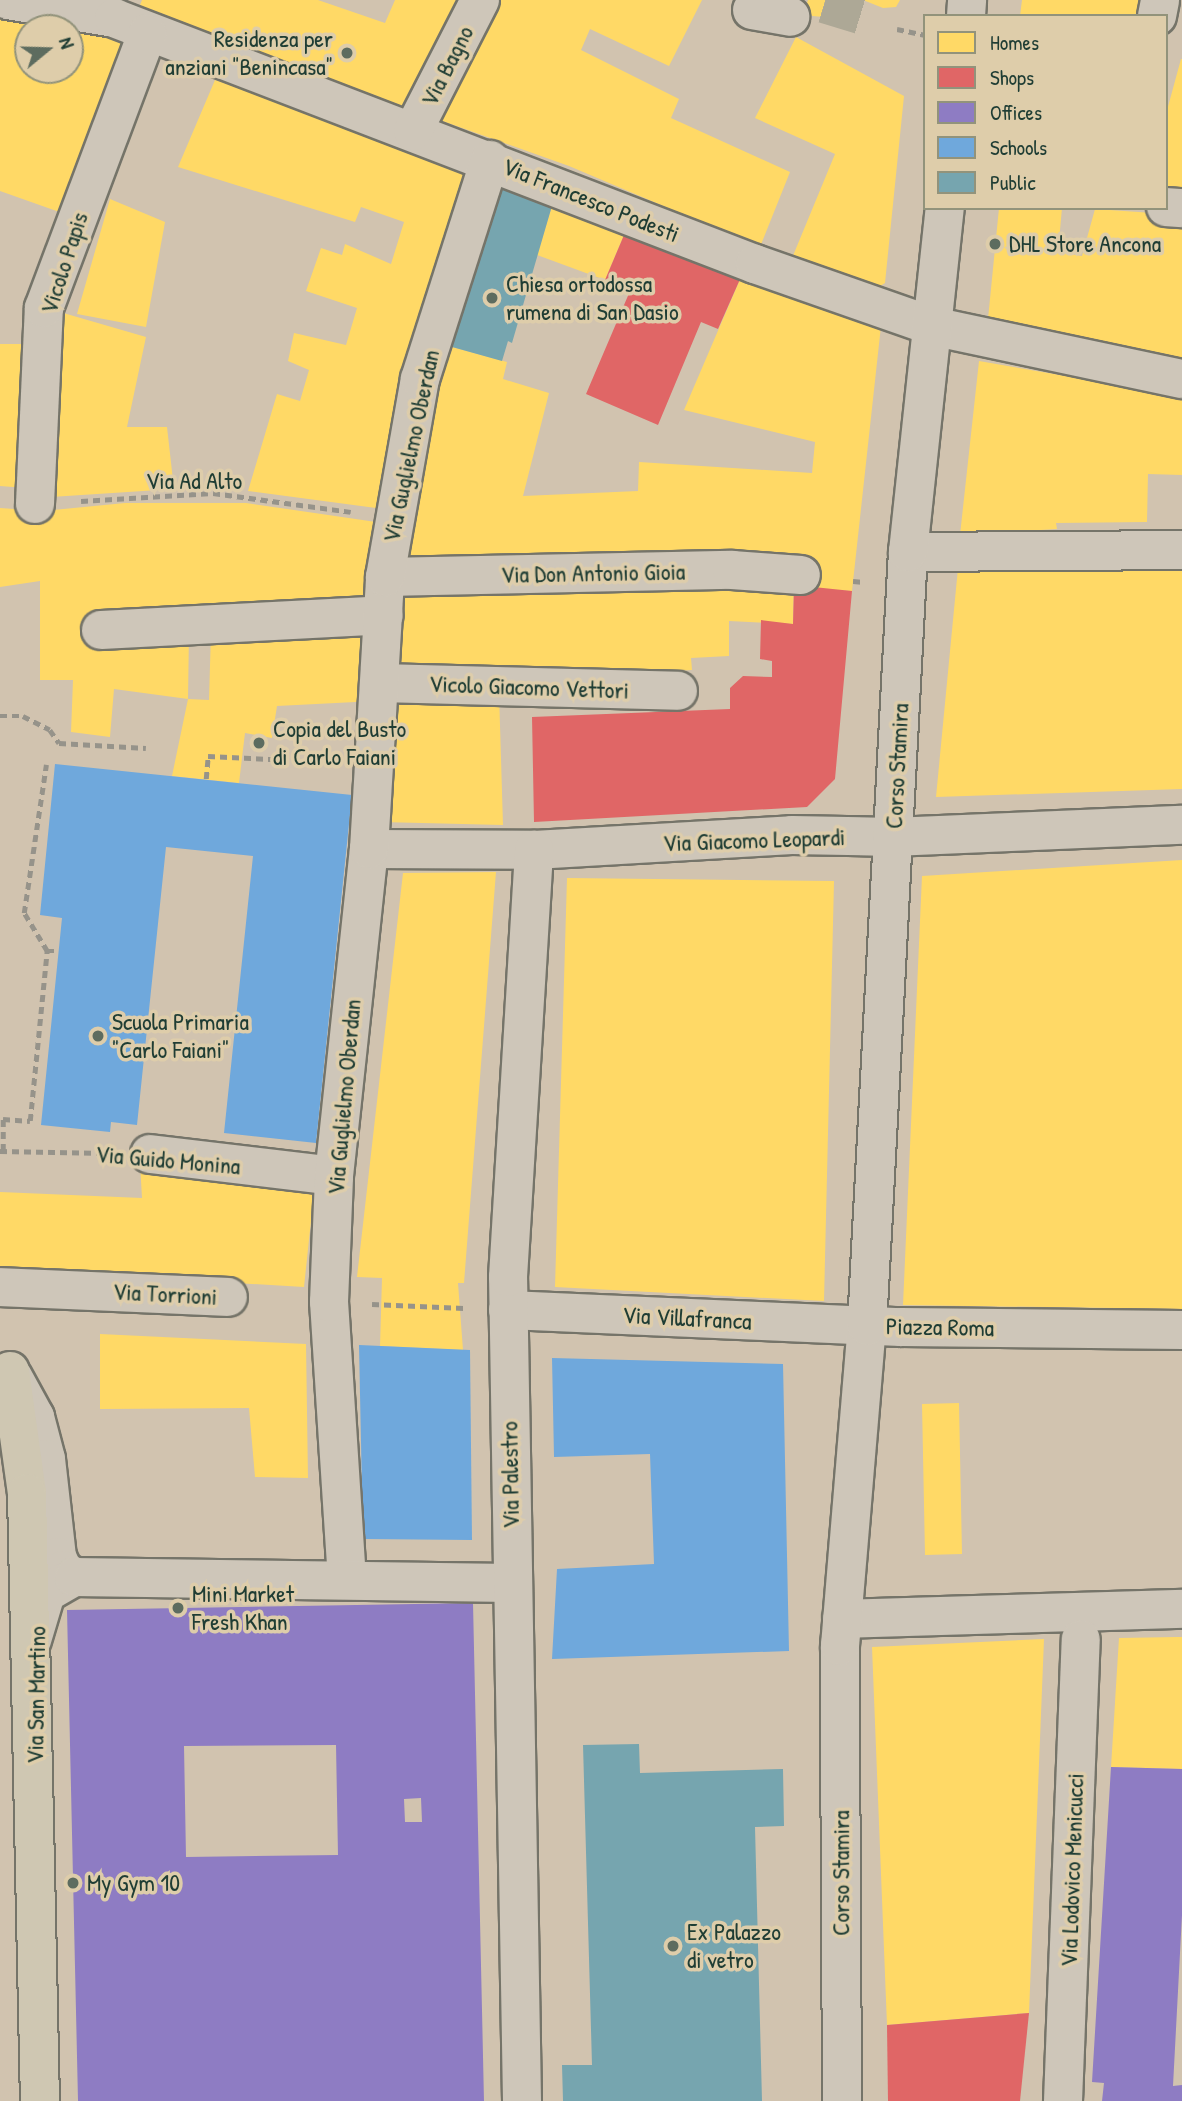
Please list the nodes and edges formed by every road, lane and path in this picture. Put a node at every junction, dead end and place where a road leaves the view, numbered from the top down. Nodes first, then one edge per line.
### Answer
1 (8, 0) edge
2 (480, 0) edge
3 (752, 10) dead end
4 (127, 17) edge
5 (790, 17) dead end
6 (897, 29) dead end
7 (923, 34) edge
8 (413, 131) junction
9 (490, 160) junction
10 (945, 210) edge
11 (932, 326) junction
12 (1182, 379) edge
13 (35, 503) joint
14 (393, 518) junction
15 (1182, 550) edge
16 (908, 552) junction
17 (802, 575) dead end
18 (385, 577) junction
19 (384, 615) junction
20 (101, 630) dead end
21 (380, 683) junction
22 (678, 691) dead end
23 (0, 716) edge
24 (146, 748) dead end
25 (375, 764) junction
26 (46, 765) dead end
27 (206, 779) dead end
28 (1182, 825) edge
29 (892, 837) junction
30 (369, 849) junction
31 (534, 850) junction
32 (47, 951) junction
33 (58, 951) dead end
34 (1, 1151) edge
35 (150, 1154) joint
36 (334, 1176) junction
37 (0, 1287) edge
38 (228, 1297) dead end
39 (329, 1302) junction
40 (508, 1310) junction
41 (867, 1326) junction
42 (1182, 1330) edge
43 (10, 1371) joint
44 (74, 1577) junction
45 (347, 1580) junction
46 (511, 1583) junction
47 (1182, 1609) edge
48 (841, 1632) junction
49 (1081, 1639) dead end
50 (32, 1640) junction
51 (40, 2101) edge
52 (522, 2101) edge
53 (842, 2101) edge
54 (1063, 2101) edge

1 - 4 street, Via Francesco Podesti
2 - 8 street, Via Bagno
3 - 5 street
4 - 8 street, Via Francesco Podesti
4 - 13 street, Vicolo Papis
6 - 7 path
8 - 9 street, Via Francesco Podesti
9 - 11 street, Via Francesco Podesti
9 - 14 street, Via Guglielmo Oberdan
10 - 11 street, Corso Stamira
11 - 12 street, Via Francesco Podesti
11 - 16 street, Corso Stamira
13 - 14 path, Via Ad Alto
14 - 18 street, Via Guglielmo Oberdan
15 - 16 street
16 - 29 street, Corso Stamira
17 - 18 street, Via Don Antonio Gioia
18 - 19 street, Via Guglielmo Oberdan
19 - 20 street
19 - 21 street, Via Guglielmo Oberdan
21 - 22 street, Vicolo Giacomo Vettori
21 - 25 street, Via Guglielmo Oberdan
23 - 24 path
25 - 27 path
25 - 30 street, Via Guglielmo Oberdan
26 - 32 path
28 - 29 street, Via Giacomo Leopardi
29 - 31 street, Via Giacomo Leopardi
29 - 41 street, Corso Stamira
30 - 31 street, Via Giacomo Leopardi
30 - 36 street, Via Guglielmo Oberdan
31 - 40 street, Via Palestro
32 - 33 path
32 - 34 path
34 - 35 path, Via Guido Monina
35 - 36 street, Via Guido Monina
36 - 39 street, Via Guglielmo Oberdan
37 - 38 street, Via Torrioni
39 - 40 path
39 - 45 street, Via Guglielmo Oberdan
40 - 41 street, Via Villafranca
40 - 46 street, Via Palestro
41 - 42 street, Piazza Roma
41 - 48 street, Piazza Roma
43 - 44 street
43 - 50 main road
44 - 45 street
44 - 50 street, Via San Martino
45 - 46 street
46 - 52 street, Via Palestro
47 - 48 street
48 - 53 street, Corso Stamira
49 - 54 street, Via Lodovico Menicucci
50 - 51 main road, Via San Martino

